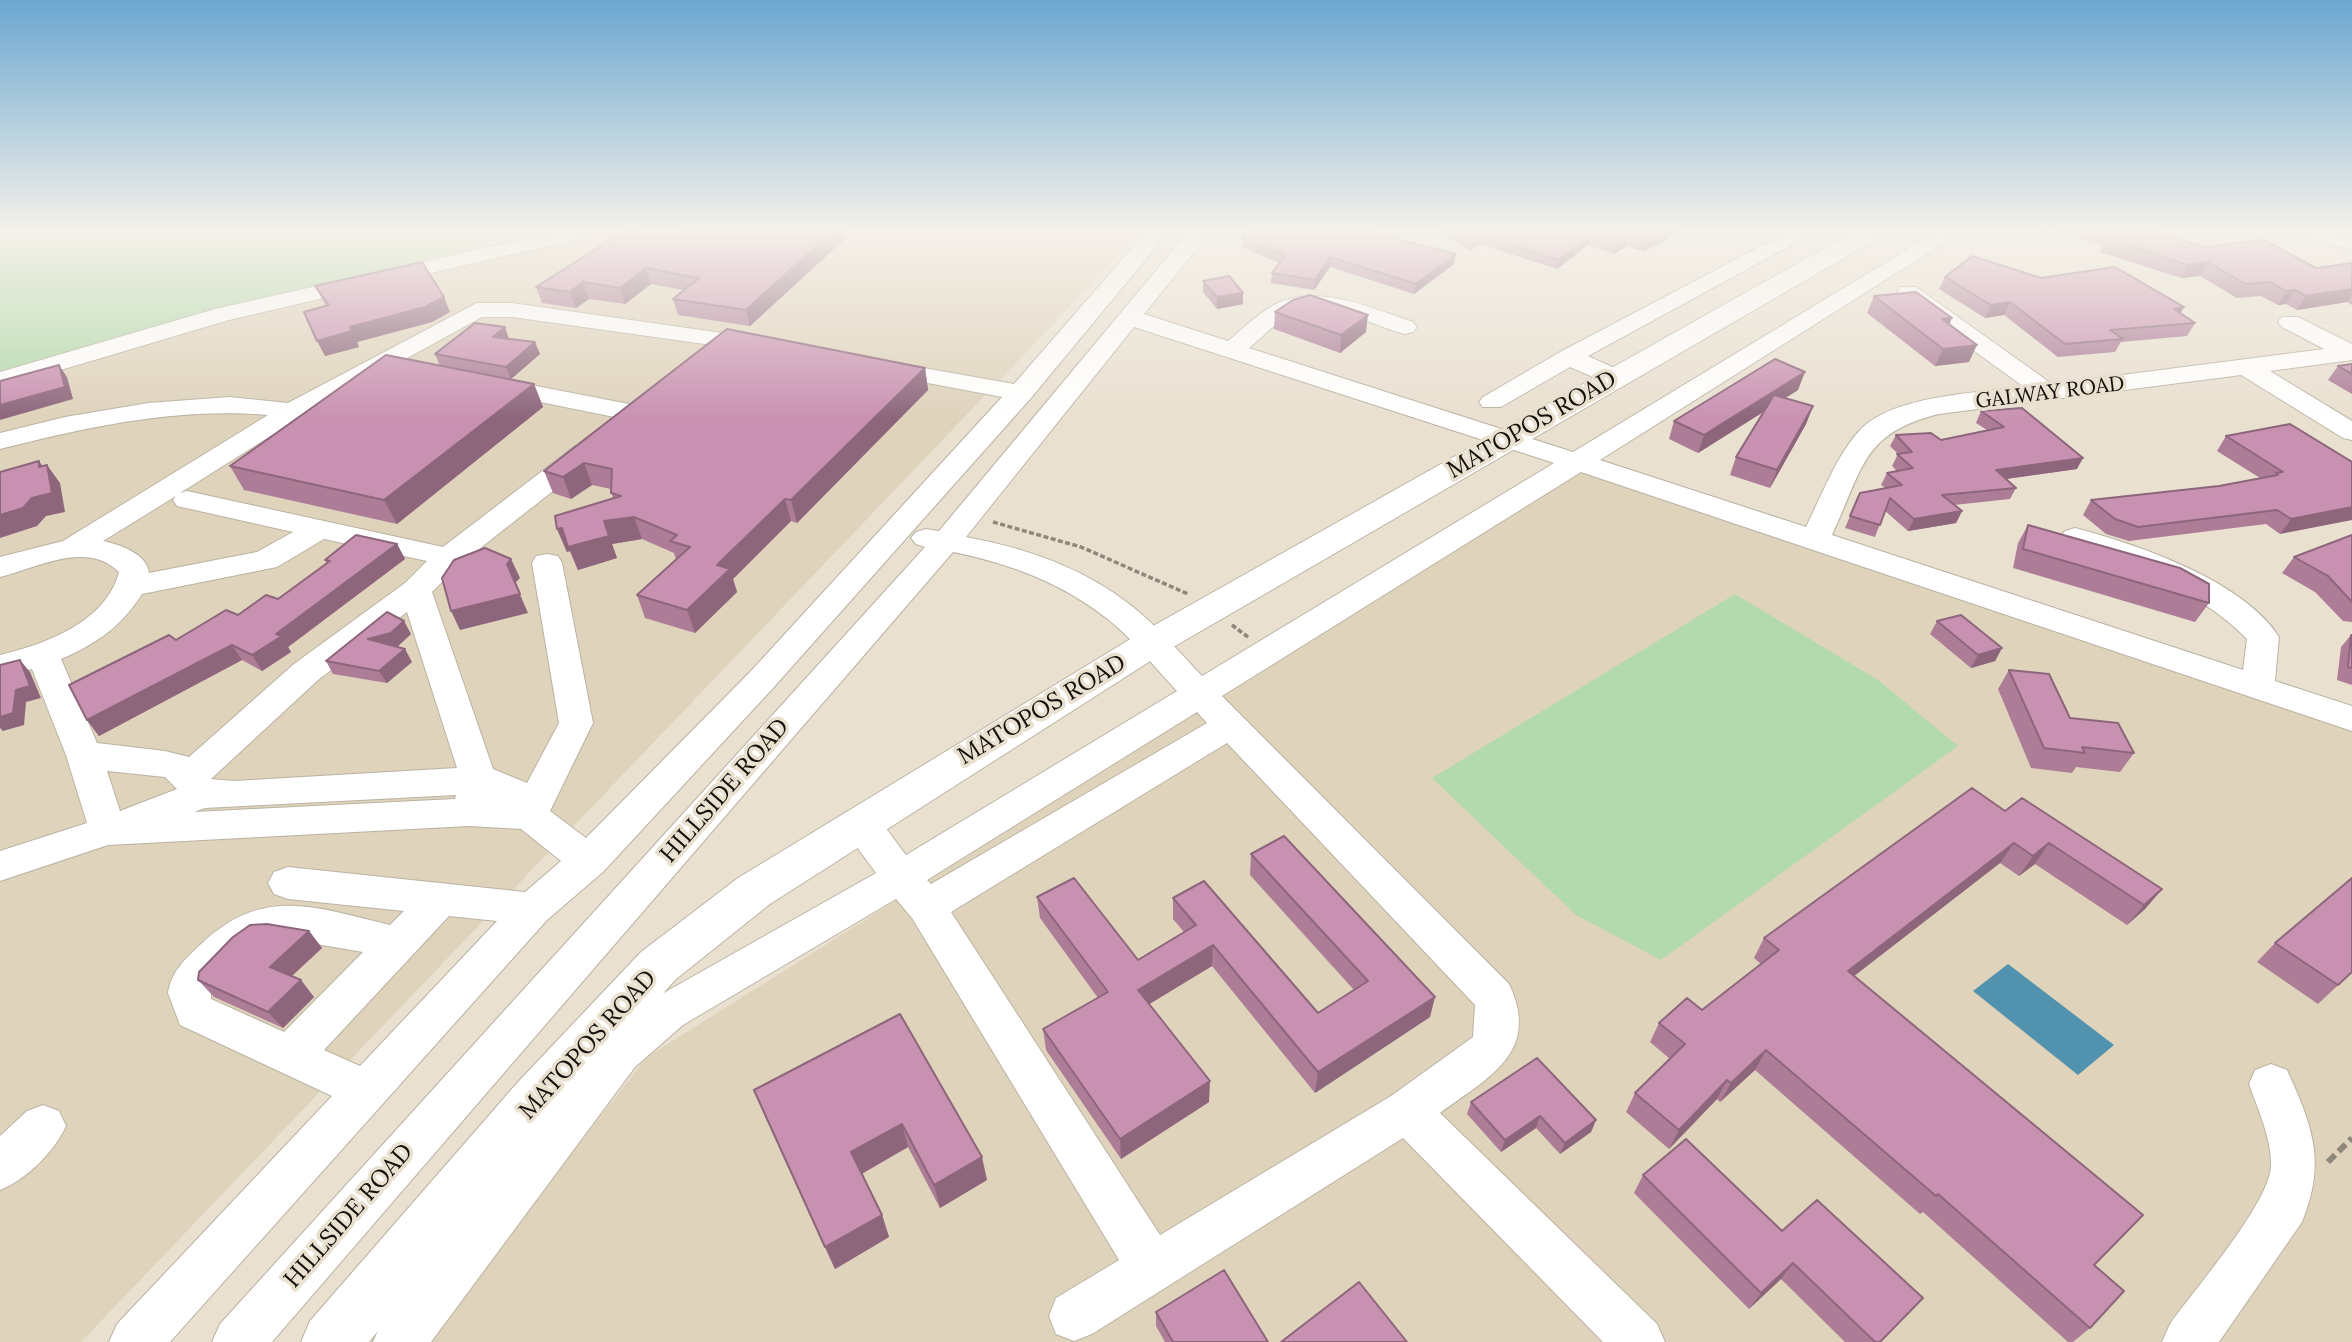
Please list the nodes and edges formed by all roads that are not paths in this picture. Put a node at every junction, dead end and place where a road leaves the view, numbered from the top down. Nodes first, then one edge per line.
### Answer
1 (312, 294) edge
2 (537, 294) edge
3 (1106, 294) edge
4 (1151, 294) edge
5 (1335, 294) edge
6 (1687, 294) edge
7 (1764, 294) edge
8 (1849, 294) edge
9 (1910, 294) edge
10 (1323, 303) junction
11 (512, 310) junction
12 (1132, 318) junction
13 (2290, 322) dead end
14 (1405, 327) dead end
15 (727, 339) junction
16 (781, 349) edge
17 (1231, 350) junction
18 (2351, 353) edge
19 (1569, 356) junction
20 (696, 364) edge
21 (863, 364) edge
22 (2253, 372) junction
23 (1616, 378) junction
24 (0, 380) edge
25 (474, 382) edge
26 (1023, 393) junction
27 (2048, 393) junction
28 (303, 415) junction
29 (1497, 421) junction
30 (2352, 432) edge
31 (0, 441) edge
32 (1575, 461) junction
33 (187, 500) junction
34 (322, 528) junction
35 (956, 528) junction
36 (898, 533) junction
37 (2075, 537) edge
38 (1815, 539) junction
39 (69, 550) junction
40 (109, 551) junction
41 (449, 557) junction
42 (547, 563) dead end
43 (0, 568) edge
44 (134, 586) junction
45 (416, 590) junction
46 (1150, 644) junction
47 (43, 654) junction
48 (0, 666) edge
49 (2258, 688) junction
50 (1198, 692) junction
51 (2352, 719) edge
52 (1230, 725) junction
53 (84, 755) junction
54 (196, 786) junction
55 (474, 796) junction
56 (529, 815) junction
57 (858, 823) junction
58 (108, 831) junction
59 (589, 861) junction
60 (0, 866) edge
61 (288, 883) dead end
62 (913, 892) junction
63 (441, 899) junction
64 (533, 909) junction
65 (398, 944) junction
66 (290, 1056) junction
67 (2271, 1084) dead end
68 (368, 1091) junction
69 (1407, 1111) junction
70 (43, 1126) dead end
71 (0, 1167) edge
72 (1153, 1269) junction
73 (1074, 1317) dead end
74 (135, 1342) edge
75 (238, 1342) edge
76 (331, 1342) edge
77 (399, 1342) edge
78 (1639, 1342) edge
79 (2188, 1342) edge

1 - 24 street
2 - 11 street
3 - 26 street
4 - 12 street, HILLSIDE ROAD
5 - 10 street
6 - 19 street
7 - 23 main road, MATOPOS ROAD
8 - 32 street
9 - 27 street
10 - 14 street
10 - 17 street
11 - 15 street
11 - 28 street
11 - 28 street
12 - 17 street
12 - 35 street, HILLSIDE ROAD
13 - 18 street
15 - 16 street
15 - 20 street
17 - 29 street
18 - 22 street, GALWAY ROAD
19 - 23 street
19 - 29 street
21 - 26 street
22 - 27 street, GALWAY ROAD
22 - 30 street
23 - 29 main road, MATOPOS ROAD
25 - 41 street
26 - 36 street
27 - 38 street, GALWAY ROAD
28 - 31 street
28 - 33 street
28 - 39 street
29 - 32 street
29 - 46 main road, MATOPOS ROAD
32 - 38 street
32 - 50 street
33 - 34 street
33 - 40 street
34 - 41 street
34 - 44 street
35 - 36 street
35 - 46 street
35 - 75 street, HILLSIDE ROAD
36 - 59 street
37 - 49 street
38 - 49 street
39 - 40 street
39 - 43 street
40 - 44 street
41 - 45 street
42 - 56 street
44 - 47 street
45 - 54 street
45 - 55 street
46 - 50 street
46 - 57 main road, MATOPOS ROAD
47 - 48 street
47 - 53 street
49 - 51 street
50 - 52 street
50 - 62 street
52 - 62 street
52 - 69 street
53 - 54 street
53 - 58 street
54 - 55 street
54 - 58 street
55 - 56 street
55 - 58 street
56 - 59 street
57 - 62 street
57 - 76 main road, MATOPOS ROAD
58 - 60 street
59 - 64 street
61 - 63 street
62 - 72 street
62 - 77 street
63 - 64 street
63 - 65 street
64 - 68 street
65 - 66 street
65 - 66 street
66 - 68 street
67 - 79 street
68 - 74 street
69 - 72 street
69 - 78 street
70 - 71 street
72 - 73 street

